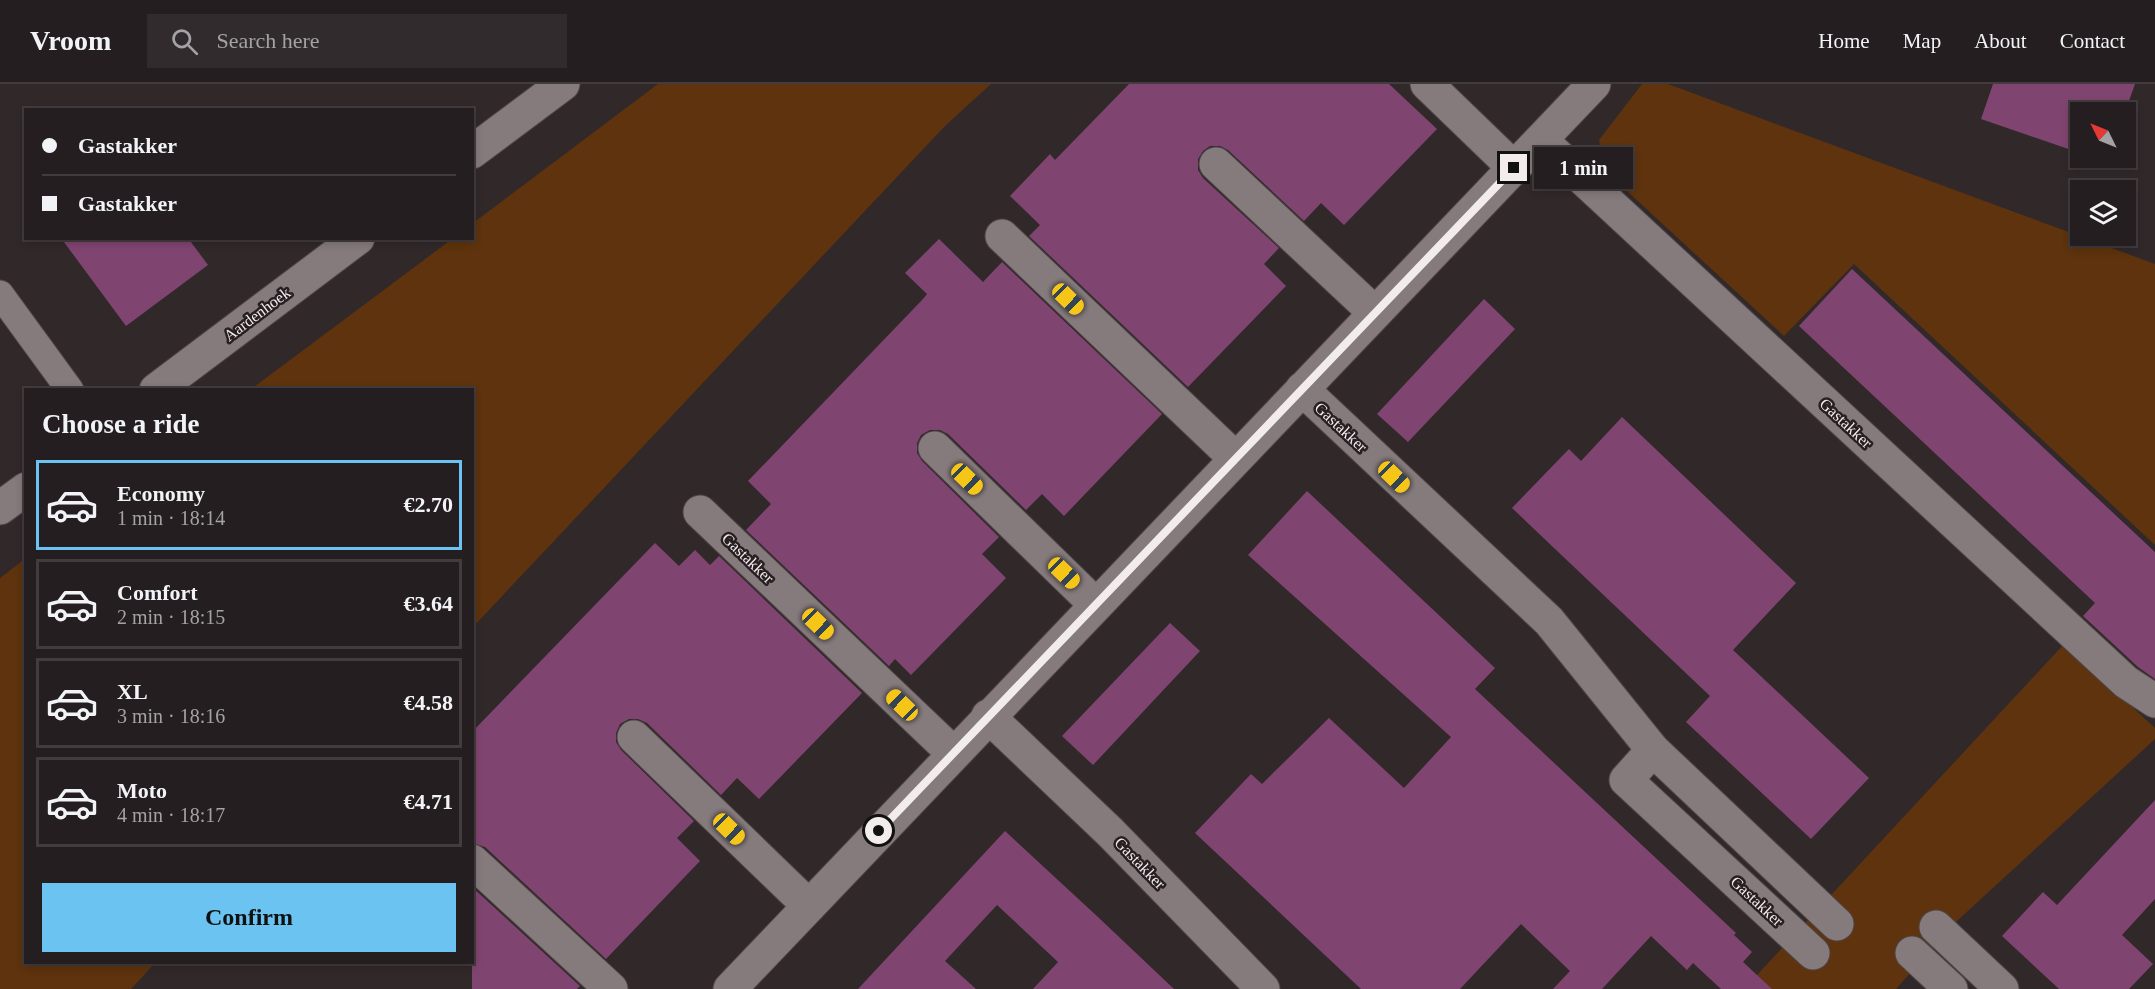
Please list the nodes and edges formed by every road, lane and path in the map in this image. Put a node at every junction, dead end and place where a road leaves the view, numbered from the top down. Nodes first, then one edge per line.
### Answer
1 (563, 84) edge
2 (1427, 84) edge
3 (1594, 84) edge
4 (1541, 140) junction
5 (474, 151) edge
6 (1216, 164) dead end
7 (1514, 168) junction
8 (1002, 236) dead end
9 (355, 240) edge
10 (0, 294) edge
11 (1375, 313) junction
12 (69, 388) edge
13 (159, 388) edge
14 (1302, 389) junction
15 (935, 448) dead end
16 (1235, 458) junction
17 (24, 490) edge
18 (0, 508) edge
19 (700, 512) dead end
20 (1096, 604) junction
21 (2155, 702) edge
22 (988, 716) junction
23 (634, 737) dead end
24 (1653, 750) junction
25 (953, 753) junction
26 (474, 863) edge
27 (808, 906) junction
28 (1837, 924) dead end
29 (1936, 927) dead end
30 (1813, 953) dead end
31 (1912, 953) dead end
32 (611, 989) edge
33 (730, 989) edge
34 (1263, 989) edge
35 (1951, 989) edge
36 (2002, 989) edge

1 - 5 street
2 - 7 street
3 - 4 street, Gastakker
4 - 7 street, Gastakker
4 - 21 street, Gastakker
6 - 11 street
7 - 11 street, Gastakker
8 - 16 street
9 - 13 street, Aardenhoek
10 - 12 lane
11 - 14 street, Gastakker
14 - 16 street, Gastakker
14 - 24 street, Gastakker
15 - 20 street
16 - 20 street, Gastakker
17 - 18 street
19 - 25 street, Gastakker
20 - 22 street, Gastakker
22 - 25 street, Gastakker
22 - 34 street, Gastakker
23 - 27 street
24 - 28 street, Gastakker
24 - 30 street, Gastakker
25 - 27 street, Gastakker
26 - 32 street
27 - 33 street, Gastakker
29 - 36 street
31 - 35 street

